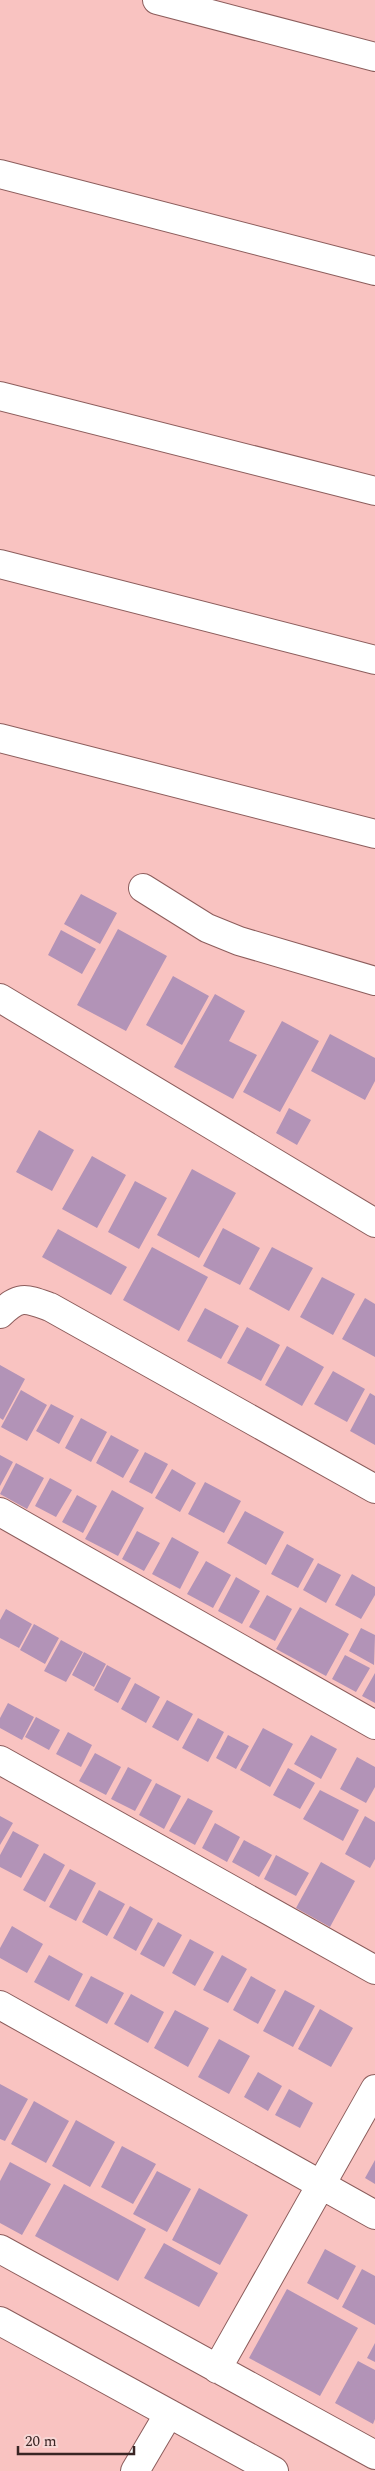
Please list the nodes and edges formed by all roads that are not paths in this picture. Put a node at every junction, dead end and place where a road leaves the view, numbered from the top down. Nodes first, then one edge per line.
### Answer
1 (157, 0) edge
2 (375, 57) edge
3 (0, 174) edge
4 (375, 271) edge
5 (0, 396) edge
6 (375, 491) edge
7 (0, 564) edge
8 (375, 660) edge
9 (0, 738) edge
10 (375, 834) edge
11 (143, 888) dead end
12 (375, 981) edge
13 (0, 998) edge
14 (375, 1223) edge
15 (0, 1314) edge
16 (375, 1489) edge
17 (0, 1512) edge
18 (375, 1725) edge
19 (0, 1760) edge
20 (375, 1970) edge
21 (0, 2005) edge
22 (375, 2089) edge
23 (321, 2185) junction
24 (375, 2215) edge
25 (0, 2249) edge
26 (0, 2322) edge
27 (217, 2369) junction
28 (168, 2415) junction
29 (375, 2455) edge
30 (135, 2471) edge
31 (274, 2471) edge

1 - 2 street
3 - 4 street
5 - 6 street
7 - 8 street
9 - 10 street
11 - 12 street
13 - 14 street
15 - 16 street
17 - 18 street
19 - 20 street
21 - 23 street
22 - 23 street
23 - 24 street
23 - 27 street
25 - 27 street
26 - 28 street
27 - 29 street
28 - 30 street
28 - 31 street

